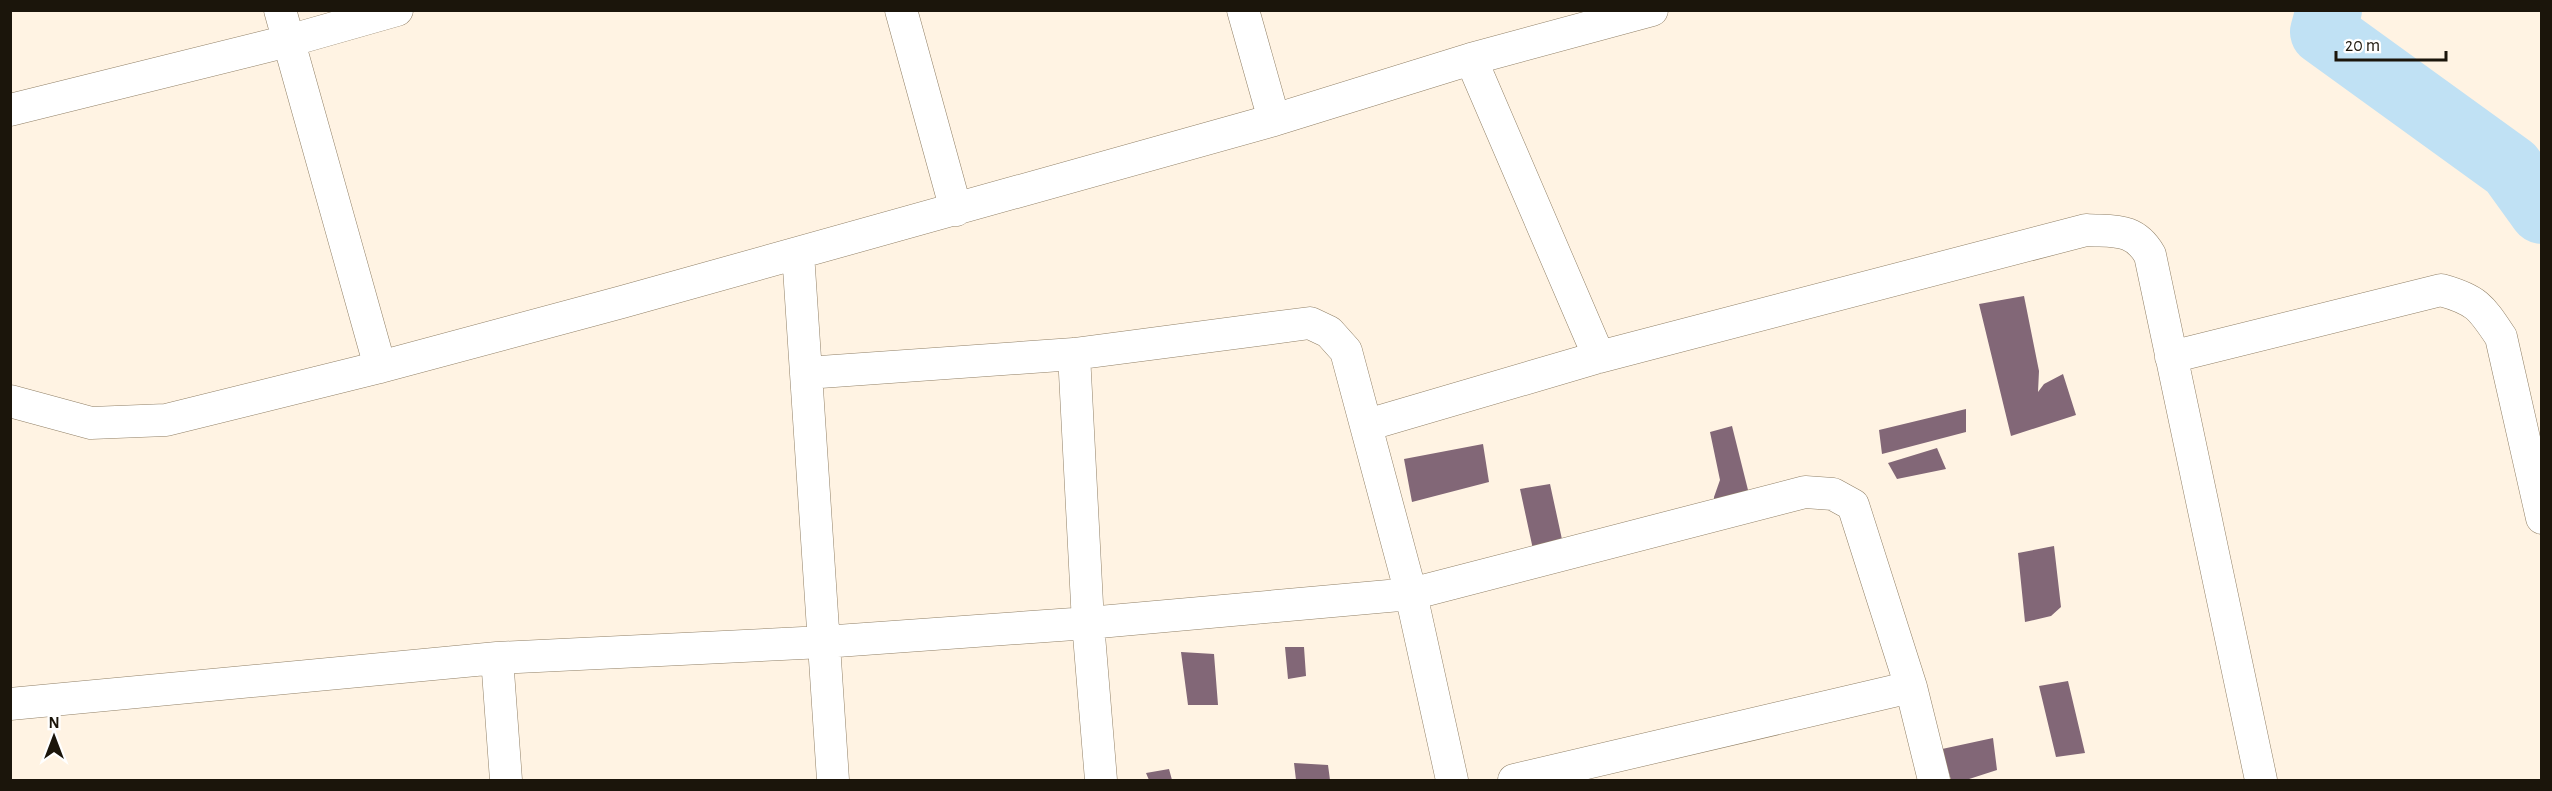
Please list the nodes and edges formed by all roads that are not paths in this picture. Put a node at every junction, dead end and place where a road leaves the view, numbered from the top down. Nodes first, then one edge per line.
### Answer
1 (280, 10) edge
2 (397, 10) edge
3 (901, 10) edge
4 (1243, 10) edge
5 (1652, 10) edge
6 (1601, 17) edge
7 (288, 41) junction
8 (1472, 59) junction
9 (10, 110) edge
10 (1274, 120) junction
11 (956, 210) junction
12 (798, 253) junction
13 (1074, 354) junction
14 (1599, 357) junction
15 (2171, 357) junction
16 (380, 367) junction
17 (806, 373) junction
18 (10, 401) edge
19 (1366, 425) junction
20 (2541, 518) edge
21 (1411, 594) junction
22 (1088, 623) junction
23 (823, 642) junction
24 (497, 658) junction
25 (1911, 687) junction
26 (10, 704) edge
27 (507, 780) edge
28 (833, 780) edge
29 (1101, 780) edge
30 (1452, 780) edge
31 (1514, 780) edge
32 (1934, 780) edge
33 (2261, 780) edge

1 - 7 street
2 - 7 street
3 - 11 street
4 - 10 street
5 - 6 street
6 - 8 street
7 - 9 street
7 - 16 street
8 - 10 street
8 - 14 street
10 - 11 street
11 - 12 street
12 - 16 street
12 - 17 street
13 - 17 street
13 - 19 street
13 - 22 street
14 - 15 street
14 - 19 street
15 - 20 street
15 - 33 street
16 - 18 street
17 - 23 street
19 - 21 street
21 - 22 street
21 - 25 street
21 - 30 street
22 - 23 street
22 - 29 street
23 - 24 street
23 - 28 street
24 - 26 street
24 - 27 street
25 - 31 street
25 - 32 street

